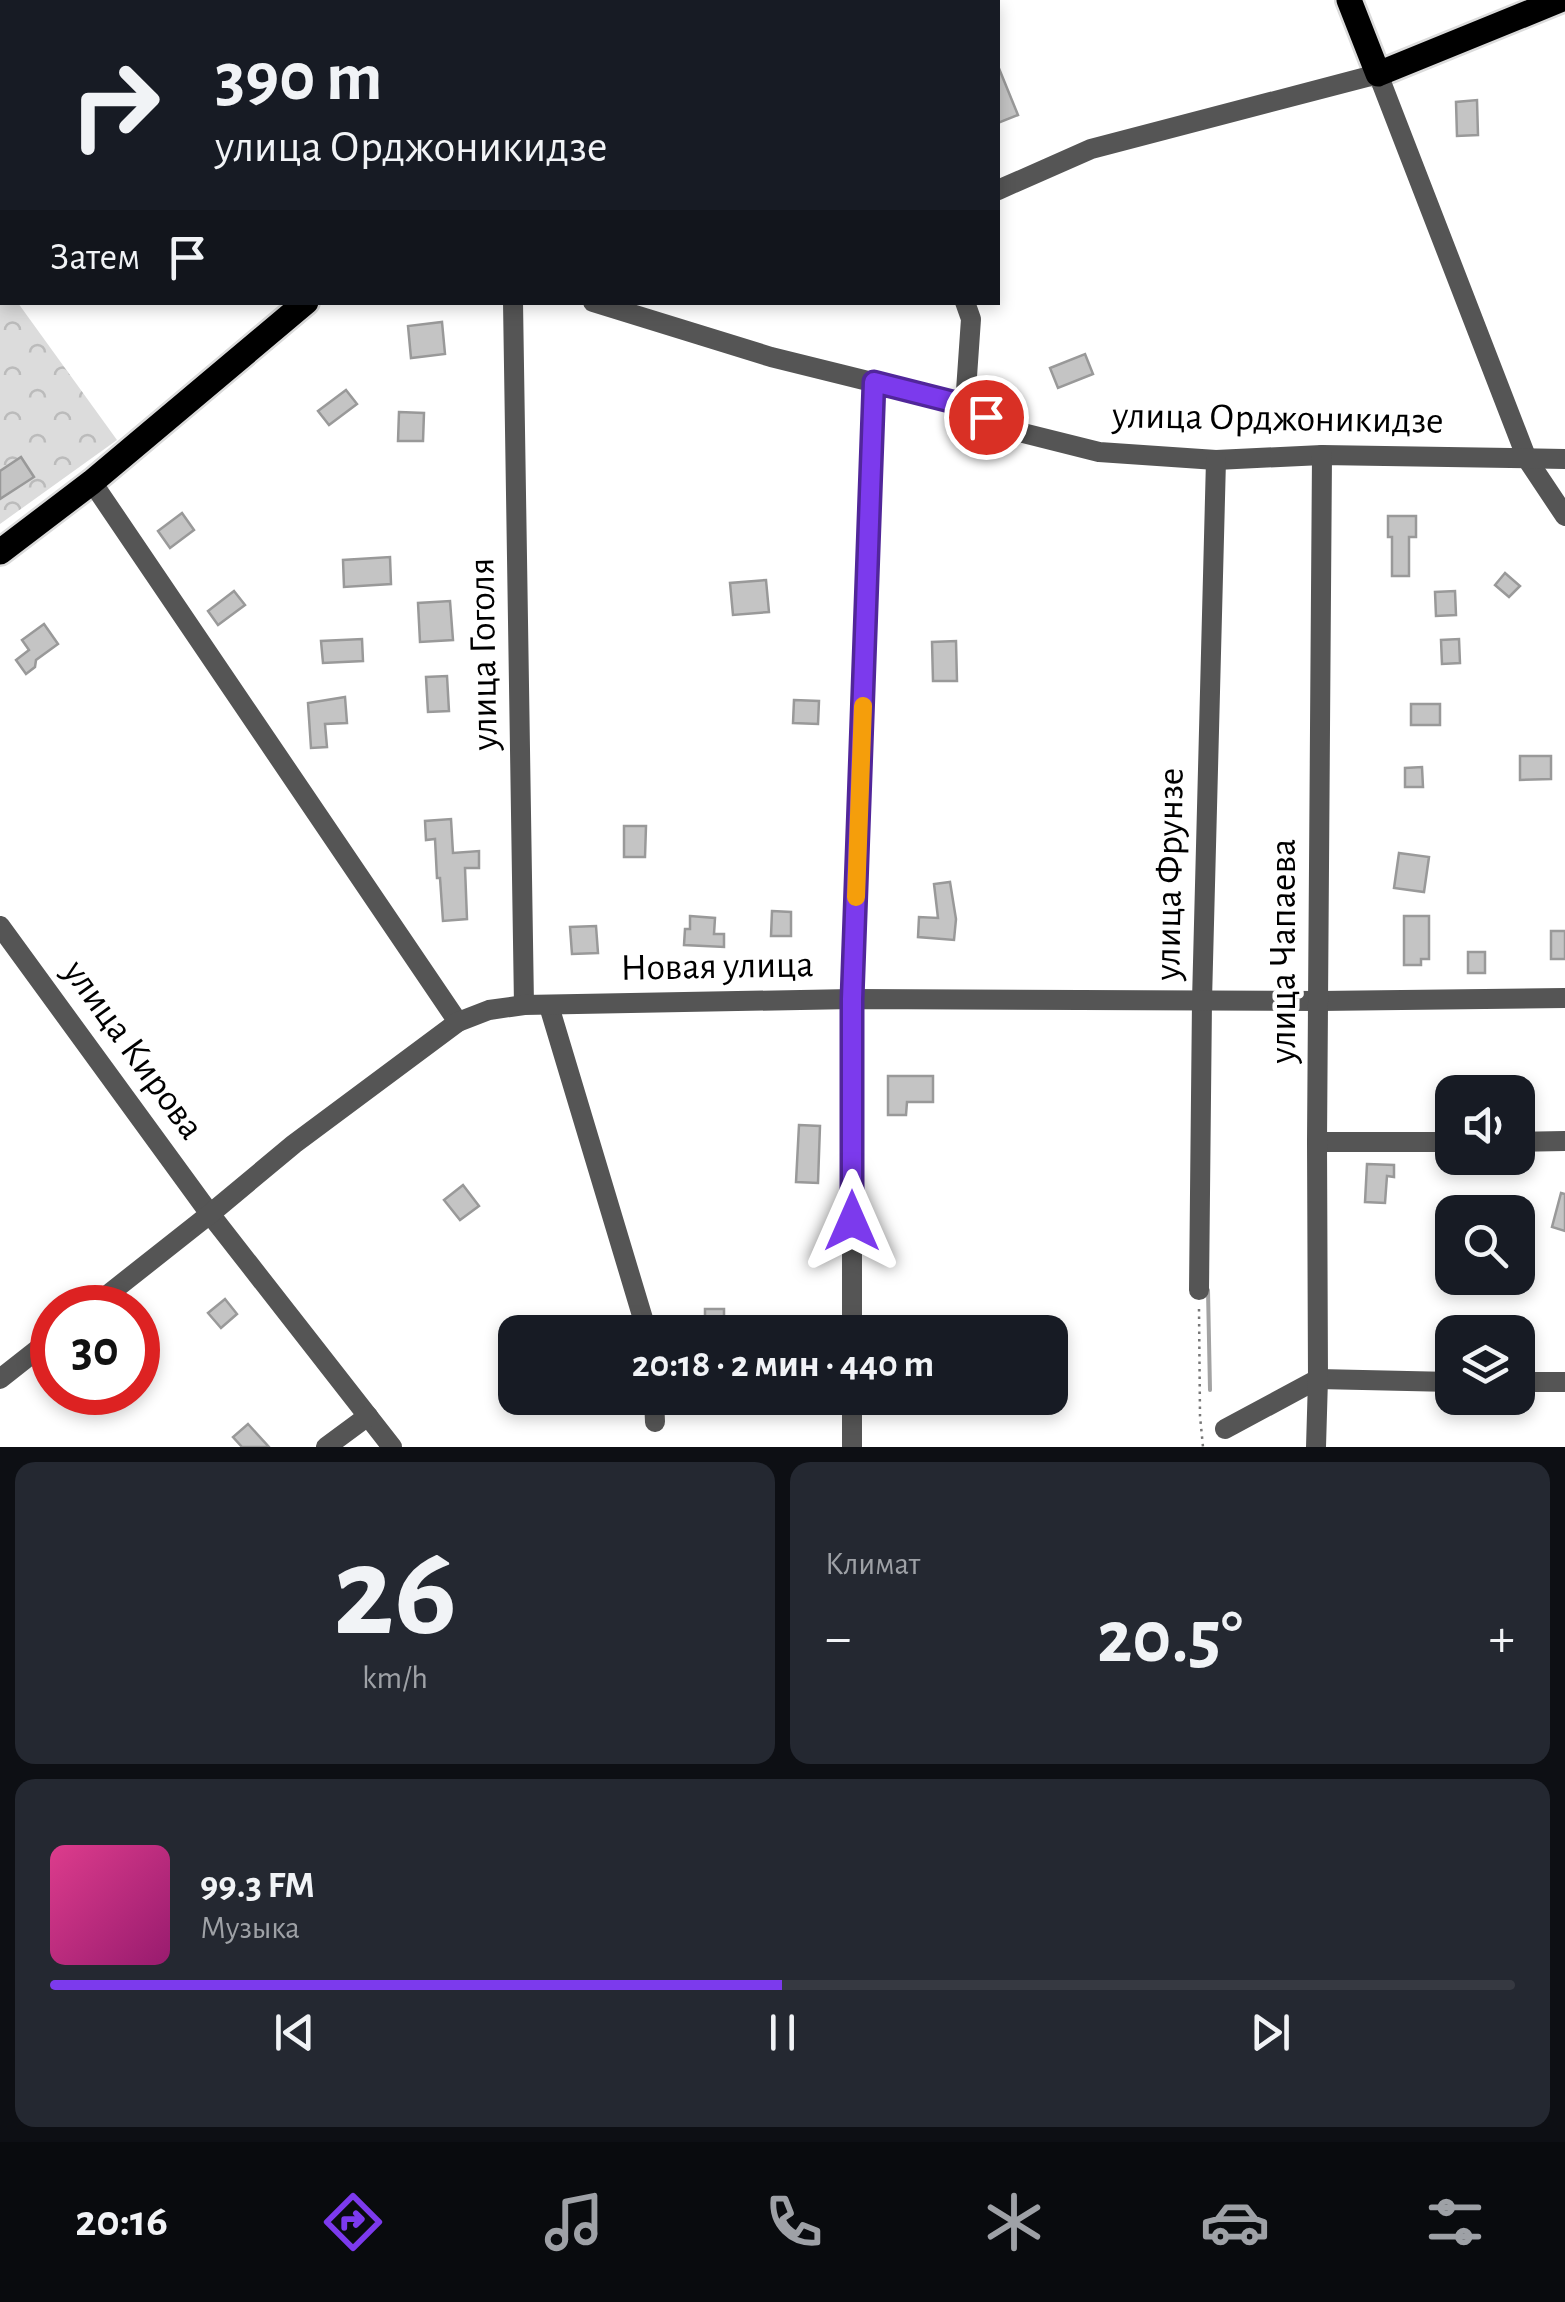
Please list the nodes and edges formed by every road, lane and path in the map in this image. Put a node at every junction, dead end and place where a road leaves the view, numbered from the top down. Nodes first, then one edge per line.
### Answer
1 (1349, 0) edge
2 (1560, 0) edge
3 (1378, 74) junction
4 (1000, 189) edge
5 (302, 305) edge
6 (513, 305) edge
7 (603, 305) edge
8 (965, 305) edge
9 (874, 382) junction
10 (965, 405) junction
11 (1322, 455) junction
12 (1526, 459) junction
13 (1565, 459) edge
14 (1216, 460) junction
15 (92, 482) junction
16 (1565, 516) edge
17 (0, 552) edge
18 (0, 926) edge
19 (1565, 998) edge
20 (852, 999) junction
21 (1202, 1001) junction
22 (1319, 1002) junction
23 (524, 1005) junction
24 (549, 1006) junction
25 (458, 1022) junction
26 (1317, 1142) junction
27 (1435, 1142) edge
28 (1535, 1142) edge
29 (1565, 1142) edge
30 (210, 1214) junction
31 (120, 1285) edge
32 (1199, 1290) joint
33 (642, 1315) edge
34 (852, 1315) edge
35 (30, 1355) edge
36 (0, 1379) edge
37 (1318, 1380) junction
38 (1435, 1382) edge
39 (1535, 1382) edge
40 (1565, 1382) edge
41 (655, 1415) edge
42 (852, 1415) edge
43 (368, 1416) junction
44 (655, 1422) dead end
45 (1225, 1429) dead end
46 (326, 1447) edge
47 (392, 1447) edge
48 (852, 1447) edge
49 (1203, 1447) edge
50 (1316, 1447) edge

1 - 3 main road
2 - 3 main road
3 - 4 street
3 - 12 street
5 - 15 main road
6 - 23 street, улица Гоголя
7 - 9 street, улица Орджоникидзе
8 - 10 street
9 - 10 street, улица Орджоникидзе
9 - 20 street
10 - 14 street, улица Орджоникидзе
11 - 12 street, улица Орджоникидзе
11 - 14 street, улица Орджоникидзе
11 - 22 street, улица Чапаева
12 - 13 street, улица Орджоникидзе
12 - 16 street
14 - 21 street, улица Фрунзе
15 - 17 main road
15 - 25 street
18 - 30 street, улица Кирова
19 - 22 street, Новая улица
20 - 21 street, Новая улица
20 - 24 street, Новая улица
20 - 34 street
21 - 22 street, Новая улица
21 - 32 street, улица Фрунзе
22 - 26 street, улица Чапаева
23 - 24 street, Новая улица
23 - 25 street, Новая улица
24 - 33 street
25 - 30 street, Новая улица
26 - 27 street
26 - 37 street, улица Чапаева
28 - 29 street
30 - 31 street, Новая улица
30 - 43 street, улица Кирова
32 - 49 path
35 - 36 street
37 - 38 street
37 - 45 street
37 - 50 street, улица Чапаева
39 - 40 street
41 - 44 street
42 - 48 street
43 - 46 street
43 - 47 street, улица Кирова

